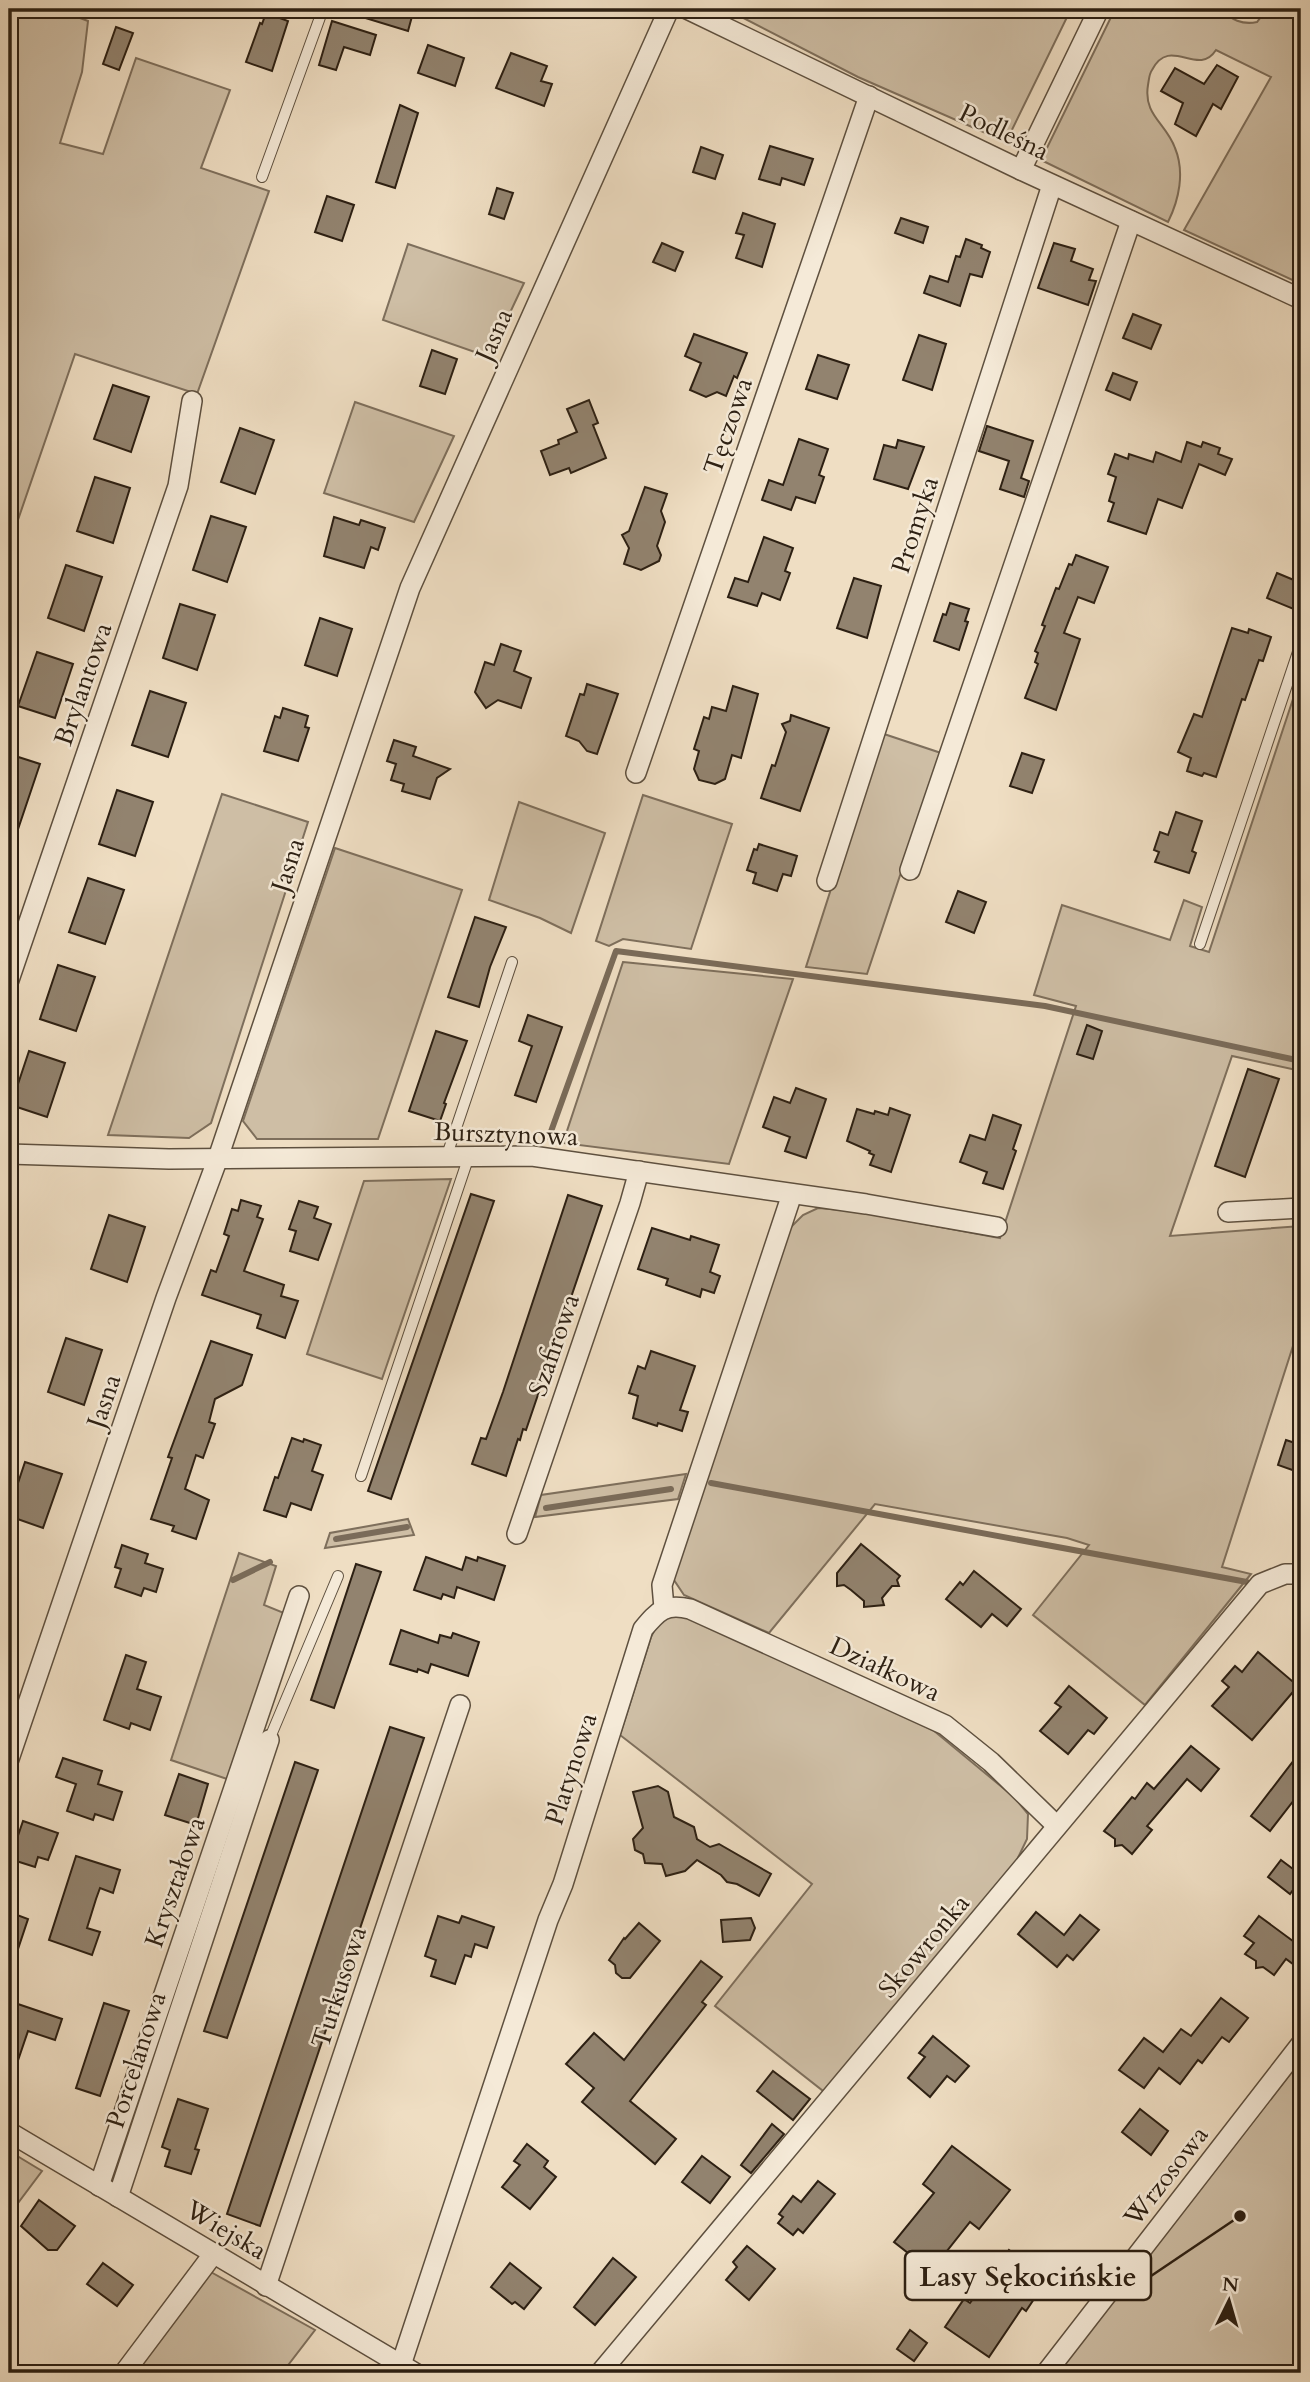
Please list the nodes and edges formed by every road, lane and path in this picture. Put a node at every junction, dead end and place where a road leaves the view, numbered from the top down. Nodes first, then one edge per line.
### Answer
1 (323, 9) edge
2 (669, 9) edge
3 (687, 9) edge
4 (1099, 9) edge
5 (869, 96) junction
6 (1021, 170) junction
7 (262, 177) dead end
8 (1052, 185) junction
9 (1131, 220) junction
10 (1301, 299) edge
11 (192, 401) dead end
12 (1301, 643) edge
13 (636, 773) dead end
14 (910, 870) dead end
15 (827, 881) dead end
16 (1200, 944) dead end
17 (513, 962) dead end
18 (9, 980) edge
19 (9, 1154) edge
20 (447, 1156) junction
21 (470, 1156) junction
22 (218, 1158) junction
23 (639, 1171) junction
24 (792, 1194) junction
25 (1301, 1208) edge
26 (1228, 1212) dead end
27 (997, 1227) dead end
28 (361, 1476) dead end
29 (517, 1534) dead end
30 (1301, 1574) edge
31 (338, 1576) dead end
32 (299, 1596) dead end
33 (664, 1608) junction
34 (460, 1705) dead end
35 (269, 1740) joint
36 (9, 1759) edge
37 (1057, 1826) junction
38 (1301, 2044) edge
39 (9, 2132) edge
40 (99, 2186) junction
41 (118, 2197) junction
42 (214, 2253) junction
43 (266, 2286) junction
44 (408, 2369) edge
45 (124, 2373) edge
46 (600, 2373) edge
47 (1046, 2373) edge

1 - 7 lane
2 - 22 street, Jasna
3 - 5 street, Podleśna
4 - 6 street
5 - 6 street, Podleśna
5 - 13 street, Tęczowa
6 - 8 street, Podleśna
8 - 9 street, Podleśna
8 - 15 street, Promyka
9 - 10 street, Podleśna
9 - 14 street
11 - 18 street, Brylantowa
12 - 16 lane
17 - 20 lane
19 - 22 street, Bursztynowa
20 - 21 street, Bursztynowa
20 - 22 street, Bursztynowa
21 - 23 street, Bursztynowa
21 - 28 lane
22 - 36 street, Jasna
23 - 24 street, Bursztynowa
23 - 29 street, Szafirowa
24 - 27 street, Bursztynowa
24 - 33 street
25 - 26 street
30 - 37 street, Skowronka
31 - 35 lane
32 - 40 street, Kryształowa
33 - 37 street, Działkowa
33 - 44 street, Platynowa
34 - 43 street, Turkusowa
35 - 41 street, Porcelanowa
37 - 46 street, Skowronka
38 - 47 street, Wrzosowa
39 - 40 street, Wiejska
40 - 41 street, Wiejska
41 - 42 street, Wiejska
42 - 43 street, Wiejska
42 - 45 street
43 - 44 street, Wiejska

